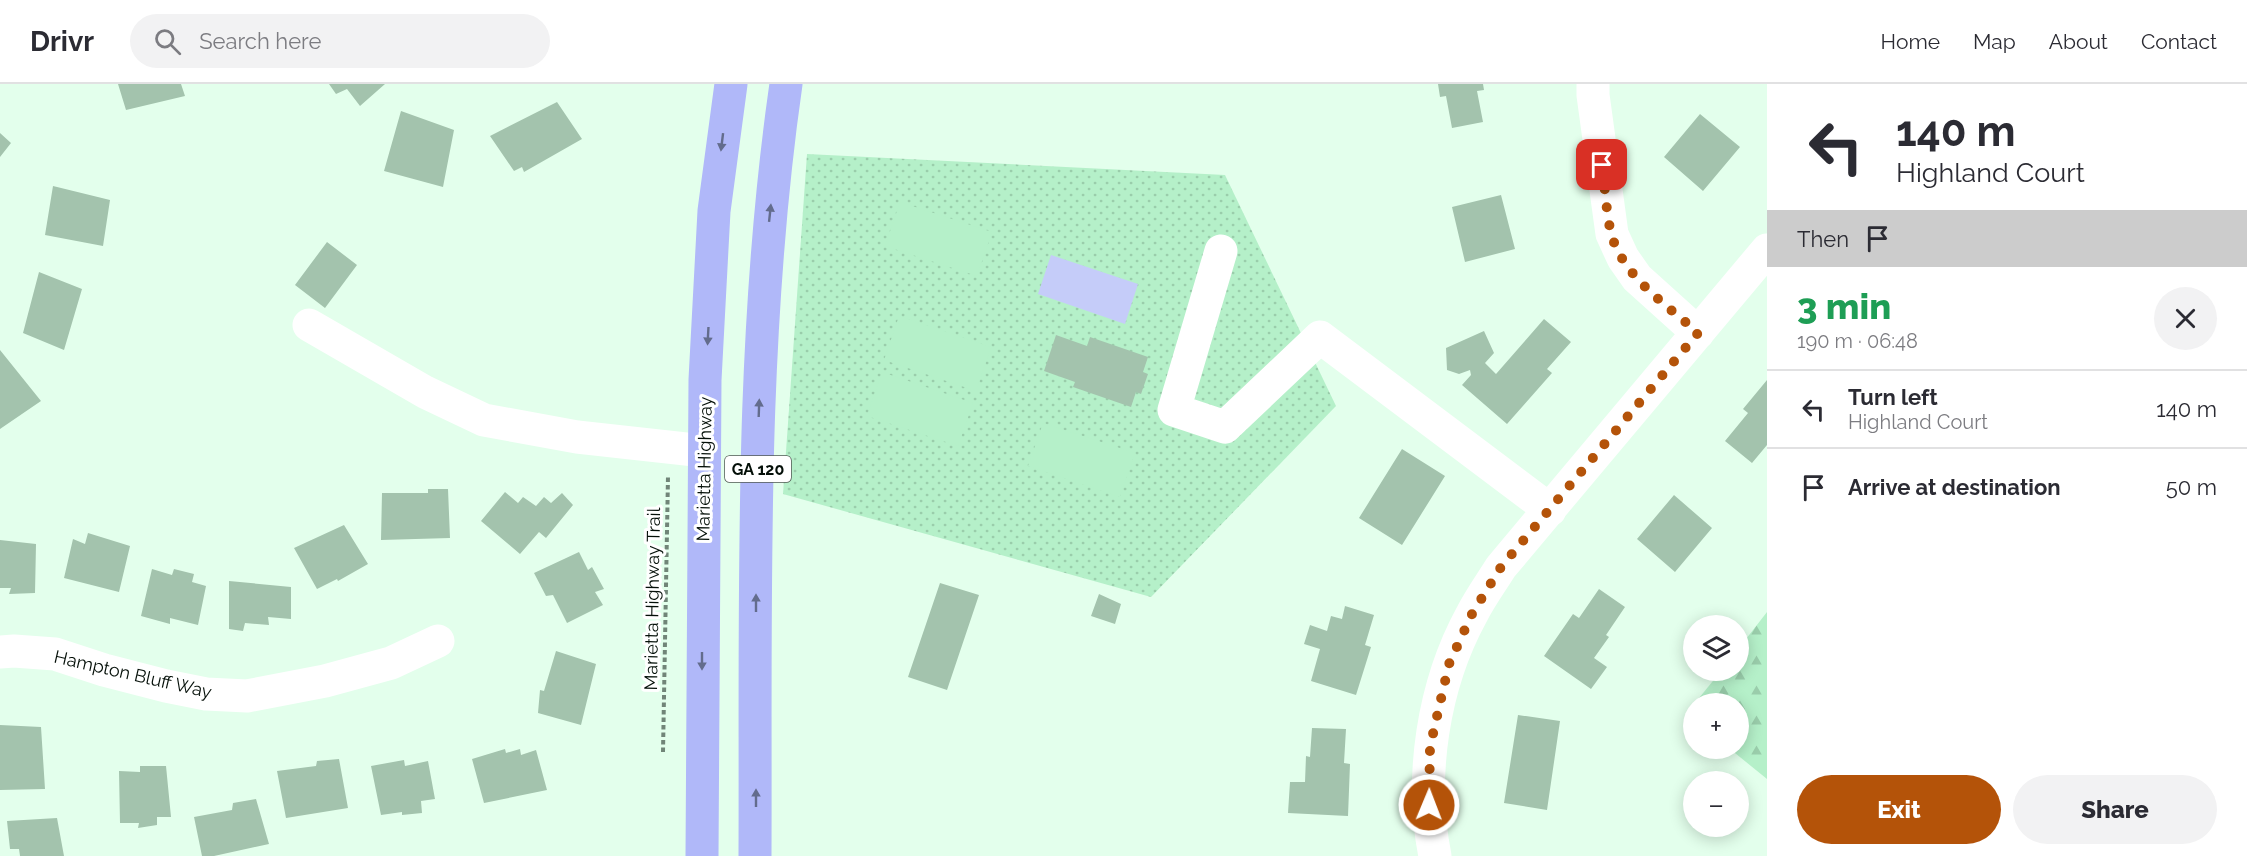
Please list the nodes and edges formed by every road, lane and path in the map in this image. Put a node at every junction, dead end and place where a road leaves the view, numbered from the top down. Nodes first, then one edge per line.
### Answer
1 (731, 84) edge
2 (786, 84) edge
3 (1593, 84) edge
4 (1767, 250) edge
5 (1221, 251) dead end
6 (309, 325) dead end
7 (1698, 333) junction
8 (669, 447) junction
9 (704, 451) junction
10 (1550, 510) junction
11 (438, 640) dead end
12 (0, 652) edge
13 (663, 752) dead end
14 (702, 856) edge
15 (755, 856) edge
16 (1435, 856) edge

1 -> 9 highway, Marietta Highway / GA 120
15 -> 2 highway, GA 120
3 - 7 street
4 - 7 street
5 - 10 street
6 - 8 street
7 - 10 street
8 - 9 street
8 - 13 path, Marietta Highway Trail
9 -> 14 highway, Marietta Highway / GA 120
10 - 16 street
11 - 12 street, Hampton Bluff Way

